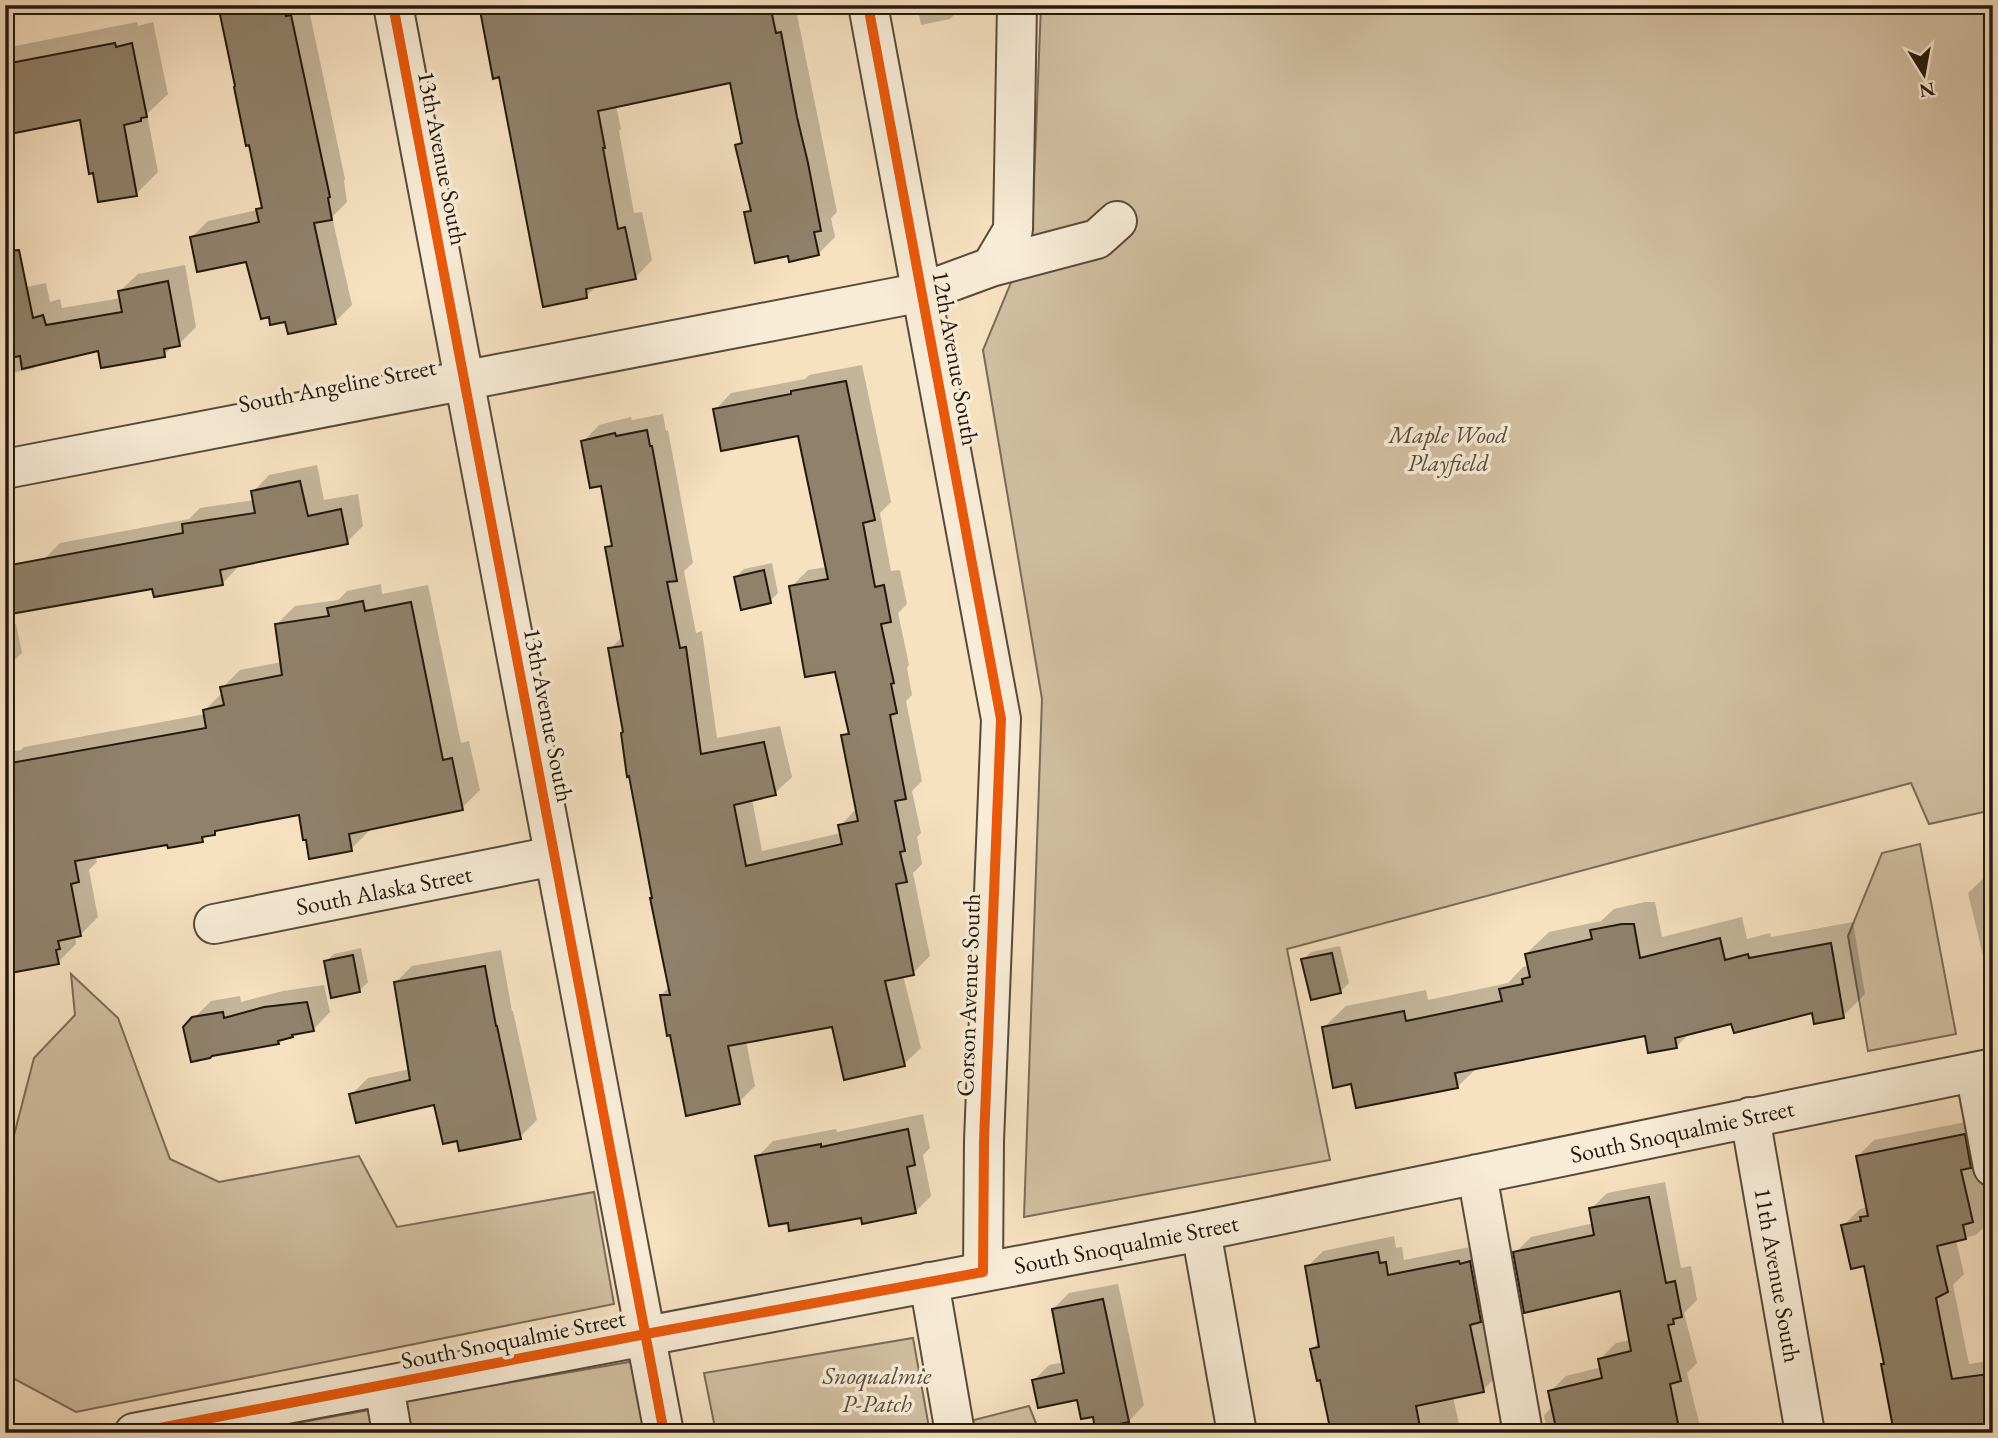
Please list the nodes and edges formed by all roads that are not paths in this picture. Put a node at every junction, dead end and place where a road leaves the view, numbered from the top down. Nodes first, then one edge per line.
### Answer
1 (393, 5) edge
2 (868, 5) edge
3 (1017, 5) edge
4 (1117, 221) dead end
5 (991, 267) junction
6 (923, 292) junction
7 (465, 381) junction
8 (5, 469) edge
9 (1000, 719) joint
10 (554, 856) junction
11 (214, 924) dead end
12 (1984, 1070) edge
13 (1750, 1116) junction
14 (1993, 1167) edge
15 (1477, 1174) junction
16 (1201, 1231) junction
17 (983, 1272) junction
18 (929, 1282) junction
19 (646, 1335) junction
20 (384, 1386) junction
21 (134, 1433) edge
22 (391, 1433) edge
23 (664, 1433) edge
24 (955, 1433) edge
25 (1237, 1433) edge
26 (1523, 1433) edge
27 (1805, 1433) edge

1 - 7 street, 13th Avenue South
2 - 6 street, 12th Avenue South
3 - 5 street
4 - 5 street
5 - 6 street
6 - 7 street, South Angeline Street
6 - 9 street, 12th Avenue South
7 - 8 street, South Angeline Street
7 - 10 street, 13th Avenue South
9 - 17 street, Corson Avenue South
10 - 11 street, South Alaska Street
10 - 19 street, 13th Avenue South
12 - 13 street, South Snoqualmie Street
12 - 14 street
13 - 15 street, South Snoqualmie Street
13 - 27 street, 11th Avenue South
15 - 16 street, South Snoqualmie Street
15 - 26 street
16 - 17 street, South Snoqualmie Street
16 - 25 street
17 - 18 street, South Snoqualmie Street
18 - 19 street, South Snoqualmie Street
18 - 24 street
19 - 20 street, South Snoqualmie Street
19 - 23 street, 13th Avenue South
20 - 21 street, South Snoqualmie Street
20 - 22 street

